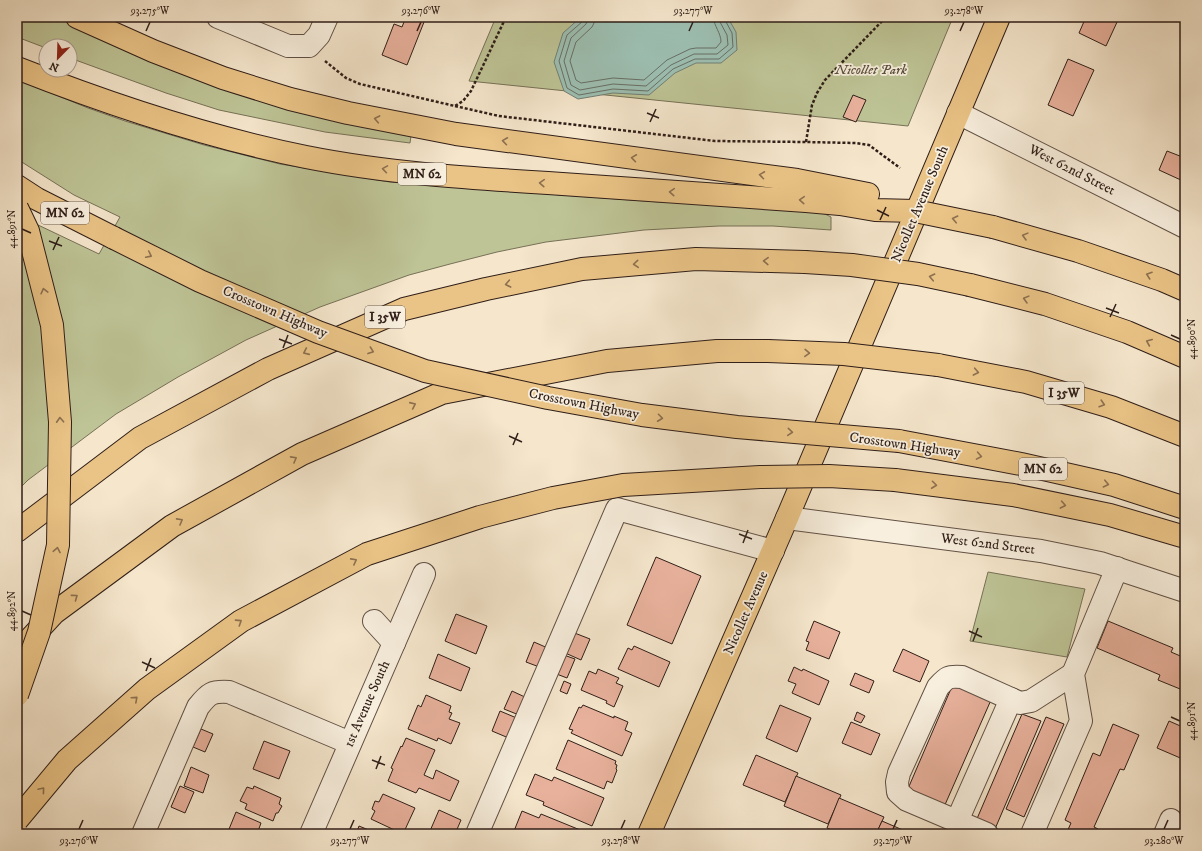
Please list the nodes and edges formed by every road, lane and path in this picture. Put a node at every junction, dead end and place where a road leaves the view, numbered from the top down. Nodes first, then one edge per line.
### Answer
1 (77, 17) edge
2 (218, 17) edge
3 (506, 17) edge
4 (886, 17) edge
5 (999, 17) edge
6 (318, 32) edge
7 (17, 68) edge
8 (456, 106) junction
9 (958, 113) junction
10 (806, 142) junction
11 (900, 168) dead end
12 (17, 186) edge
13 (841, 196) junction
14 (17, 208) edge
15 (1185, 227) edge
16 (1185, 290) edge
17 (1185, 357) edge
18 (841, 391) joint
19 (1185, 436) edge
20 (1185, 508) edge
21 (787, 518) junction
22 (17, 530) edge
23 (1185, 537) edge
24 (773, 551) junction
25 (1118, 568) junction
26 (424, 574) dead end
27 (1185, 591) edge
28 (374, 621) dead end
29 (394, 643) junction
30 (17, 653) edge
31 (1073, 674) junction
32 (17, 695) edge
33 (1011, 699) junction
34 (350, 743) junction
35 (17, 820) edge
36 (957, 821) junction
37 (144, 834) edge
38 (311, 834) edge
39 (476, 834) edge
40 (649, 834) edge
41 (987, 834) edge
42 (1032, 834) edge

13 -> 1 main road
2 - 6 street
3 - 8 path
4 - 10 path
5 - 9 main road, Nicollet Avenue South
6 - 8 path
13 -> 7 main road, MN 62
8 - 10 path
9 - 15 street, West 62nd Street
9 - 18 main road, Nicollet Avenue South
10 - 11 path
12 -> 20 main road, Crosstown Highway / MN 62, bridge
16 -> 13 main road, MN 62, bridge
32 -> 14 main road, bridge
17 -> 22 main road, I 35W, bridge
18 - 21 main road, Nicollet Avenue
30 -> 19 main road, I 35W, bridge
21 - 24 main road, Nicollet Avenue
21 - 25 street, West 62nd Street
35 -> 23 main road, bridge
24 - 39 street
24 - 40 main road, Nicollet Avenue
25 - 27 street, West 62nd Street
25 - 31 street
26 - 29 street, 1st Avenue South
28 - 29 street
29 - 34 street, 1st Avenue South
31 - 33 street
31 - 42 street
33 - 36 street
33 - 36 street
34 - 37 street
34 - 38 street, 1st Avenue South
36 - 41 street

